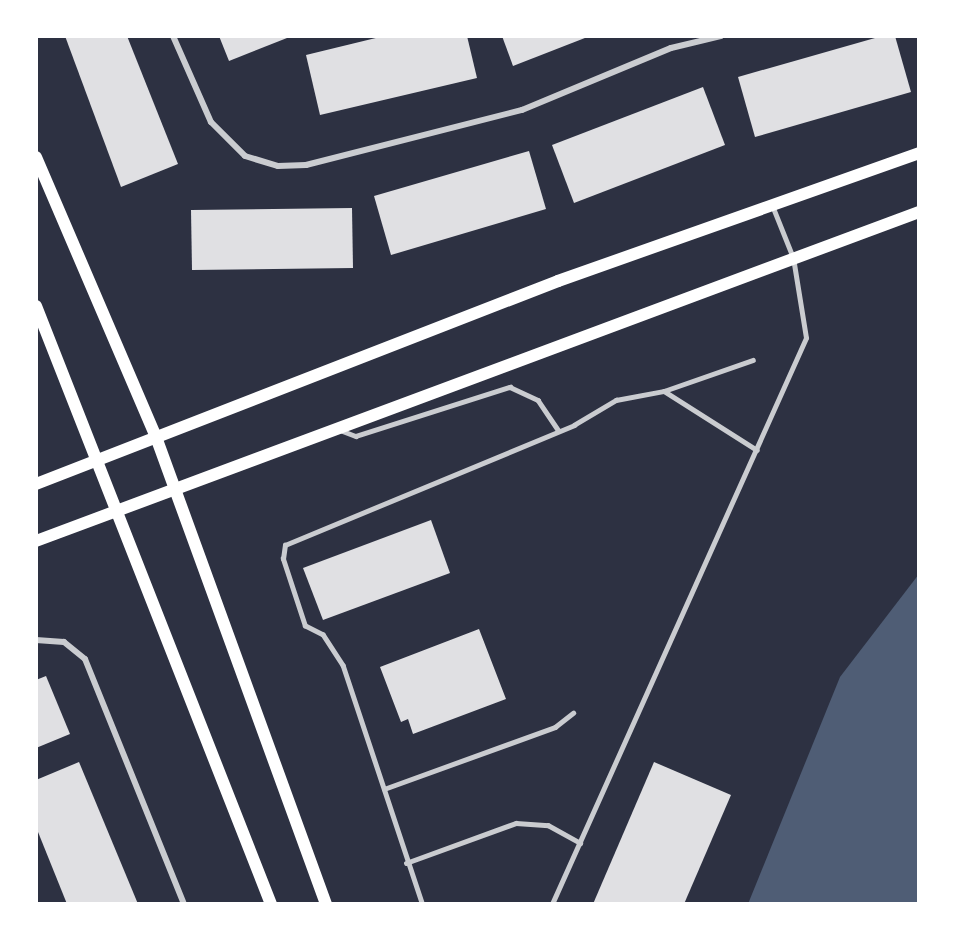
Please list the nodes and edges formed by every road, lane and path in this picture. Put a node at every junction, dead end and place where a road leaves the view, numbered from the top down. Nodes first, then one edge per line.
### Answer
1 (173, 36) edge
2 (721, 36) edge
3 (919, 153) edge
4 (36, 157) edge
5 (772, 205) junction
6 (919, 212) edge
7 (793, 258) junction
8 (36, 306) edge
9 (753, 360) dead end
10 (664, 391) junction
11 (334, 429) junction
12 (559, 430) junction
13 (156, 437) junction
14 (757, 450) junction
15 (96, 461) junction
16 (36, 484) edge
17 (173, 486) junction
18 (114, 511) junction
19 (36, 541) edge
20 (36, 640) edge
21 (573, 713) dead end
22 (384, 789) junction
23 (580, 843) junction
24 (406, 863) junction
25 (184, 904) edge
26 (272, 904) edge
27 (326, 904) edge
28 (422, 904) edge
29 (552, 904) edge

1 - 2 street
3 - 5 main road
4 - 13 main road
5 - 7 lane
5 - 13 main road
6 - 7 main road
7 - 11 main road
7 - 14 lane
8 - 15 main road
9 - 10 lane
10 - 12 lane
10 - 14 lane
11 - 12 lane
11 - 17 main road
12 - 22 lane
13 - 15 main road
13 - 17 main road
14 - 23 lane
15 - 16 main road
15 - 18 main road
17 - 18 main road
17 - 27 main road
18 - 19 main road
18 - 26 main road
20 - 25 street
21 - 22 lane
22 - 24 lane
23 - 24 lane
23 - 29 lane
24 - 28 lane

